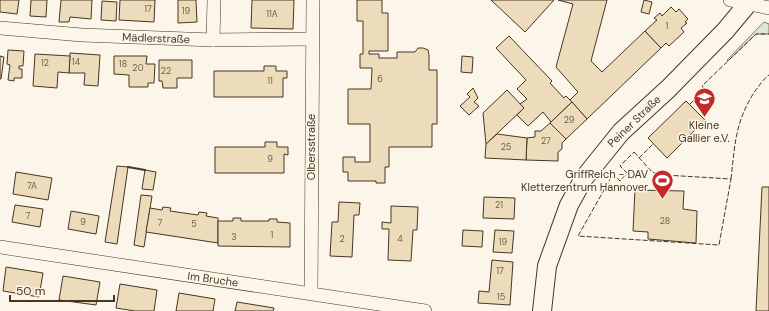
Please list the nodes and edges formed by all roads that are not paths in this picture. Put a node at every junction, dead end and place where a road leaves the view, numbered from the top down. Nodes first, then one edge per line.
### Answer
1 (214, 0) edge
2 (313, 0) edge
3 (730, 0) edge
4 (750, 2) edge
5 (769, 8) edge
6 (0, 28) edge
7 (312, 39) junction
8 (213, 40) junction
9 (0, 247) edge
10 (311, 293) junction
11 (425, 311) edge
12 (542, 311) edge

1 - 8 street
2 - 7 street, Olbersstraße
3 - 4 street
4 - 5 street
4 - 12 street, Peiner Straße
6 - 8 street, Mädlerstraße
7 - 8 street, Mädlerstraße
7 - 10 street, Olbersstraße
9 - 10 street, Im Bruche
10 - 11 street, Im Bruche

